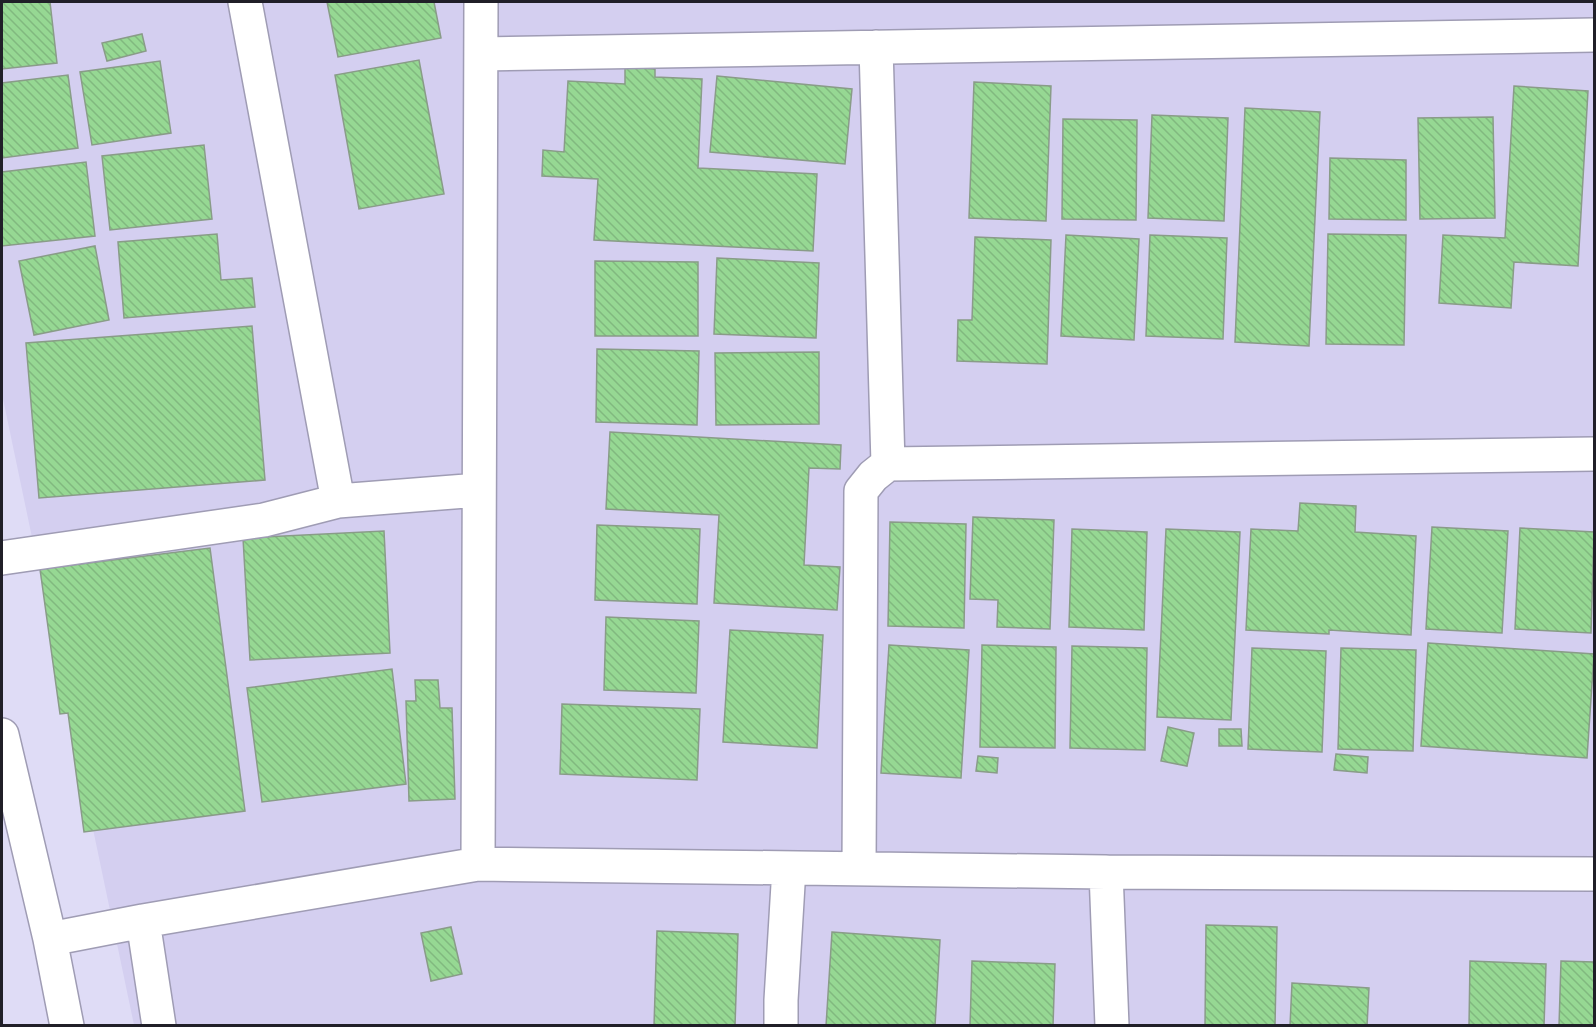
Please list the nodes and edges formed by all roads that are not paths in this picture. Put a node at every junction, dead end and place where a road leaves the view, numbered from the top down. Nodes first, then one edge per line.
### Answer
1 (245, 2) edge
2 (481, 2) edge
3 (1594, 35) edge
4 (876, 47) junction
5 (481, 54) junction
6 (1594, 454) edge
7 (888, 464) junction
8 (480, 490) junction
9 (338, 501) junction
10 (2, 558) edge
11 (2, 735) edge
12 (478, 864) junction
13 (789, 868) junction
14 (859, 869) junction
15 (1106, 872) junction
16 (1594, 874) edge
17 (142, 921) junction
18 (50, 939) junction
19 (67, 1026) edge
20 (159, 1026) edge
21 (781, 1026) edge
22 (1112, 1026) edge

1 - 9 street
2 - 5 street
3 - 4 street
4 - 5 street
4 - 7 street
5 - 8 street
6 - 7 street
7 - 14 street
8 - 9 street
8 - 12 street
9 - 10 street
11 - 18 street
12 - 13 street
12 - 17 street
13 - 14 street
13 - 21 street
14 - 15 street
15 - 16 street
15 - 22 street
17 - 18 street
17 - 20 street
18 - 19 street

